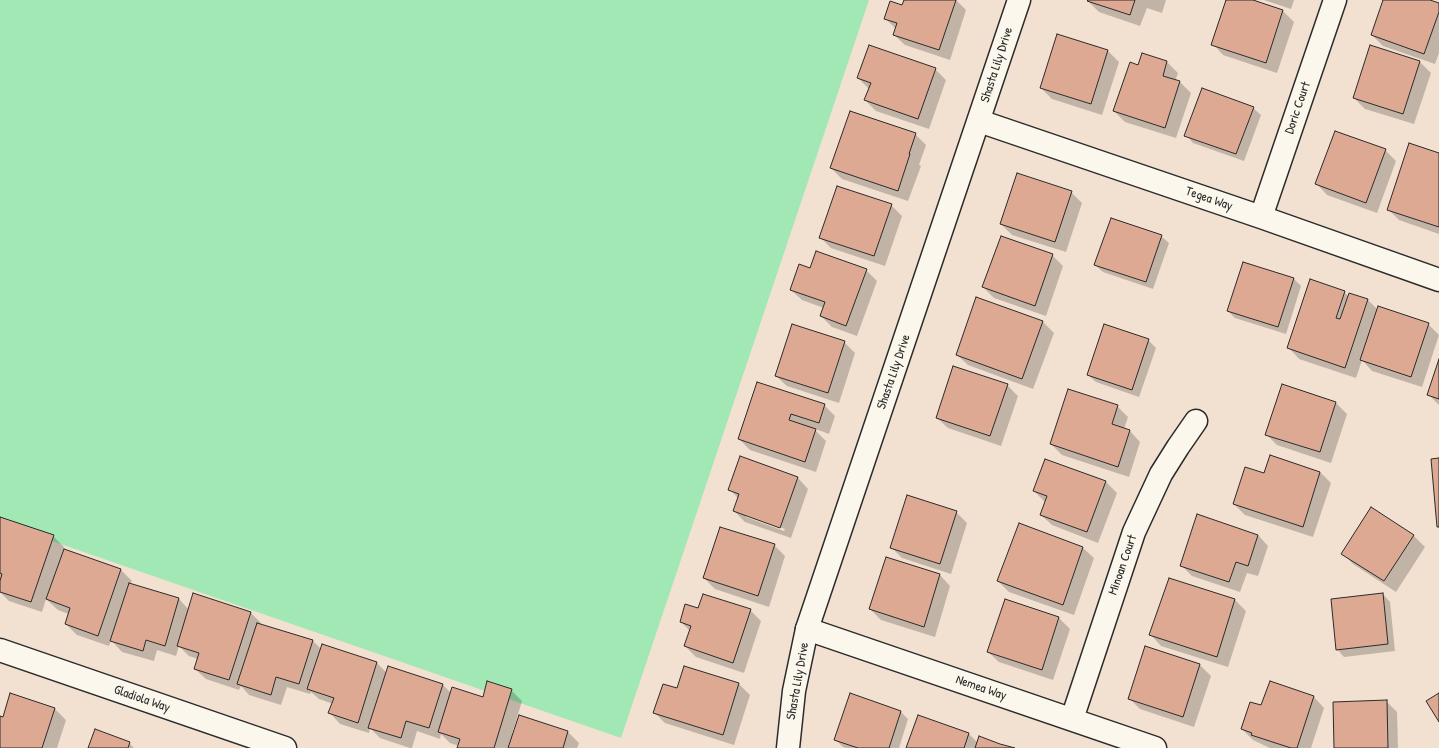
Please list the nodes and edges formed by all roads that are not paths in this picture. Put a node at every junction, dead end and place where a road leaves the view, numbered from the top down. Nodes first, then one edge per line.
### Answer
1 (1019, 0) edge
2 (1335, 0) edge
3 (979, 121) junction
4 (1261, 216) junction
5 (1439, 280) edge
6 (1196, 421) dead end
7 (807, 629) junction
8 (0, 650) edge
9 (1072, 719) junction
10 (285, 748) edge
11 (788, 748) edge
12 (1155, 748) edge

1 - 3 street, Shasta Lily Drive
2 - 4 street, Doric Court
3 - 4 street, Tegea Way
3 - 7 street, Shasta Lily Drive
4 - 5 street, Tegea Way
6 - 9 street, Minoan Court
7 - 9 street, Nemea Way
7 - 11 street, Shasta Lily Drive
8 - 10 street, Gladiola Way
9 - 12 street, Nemea Way

